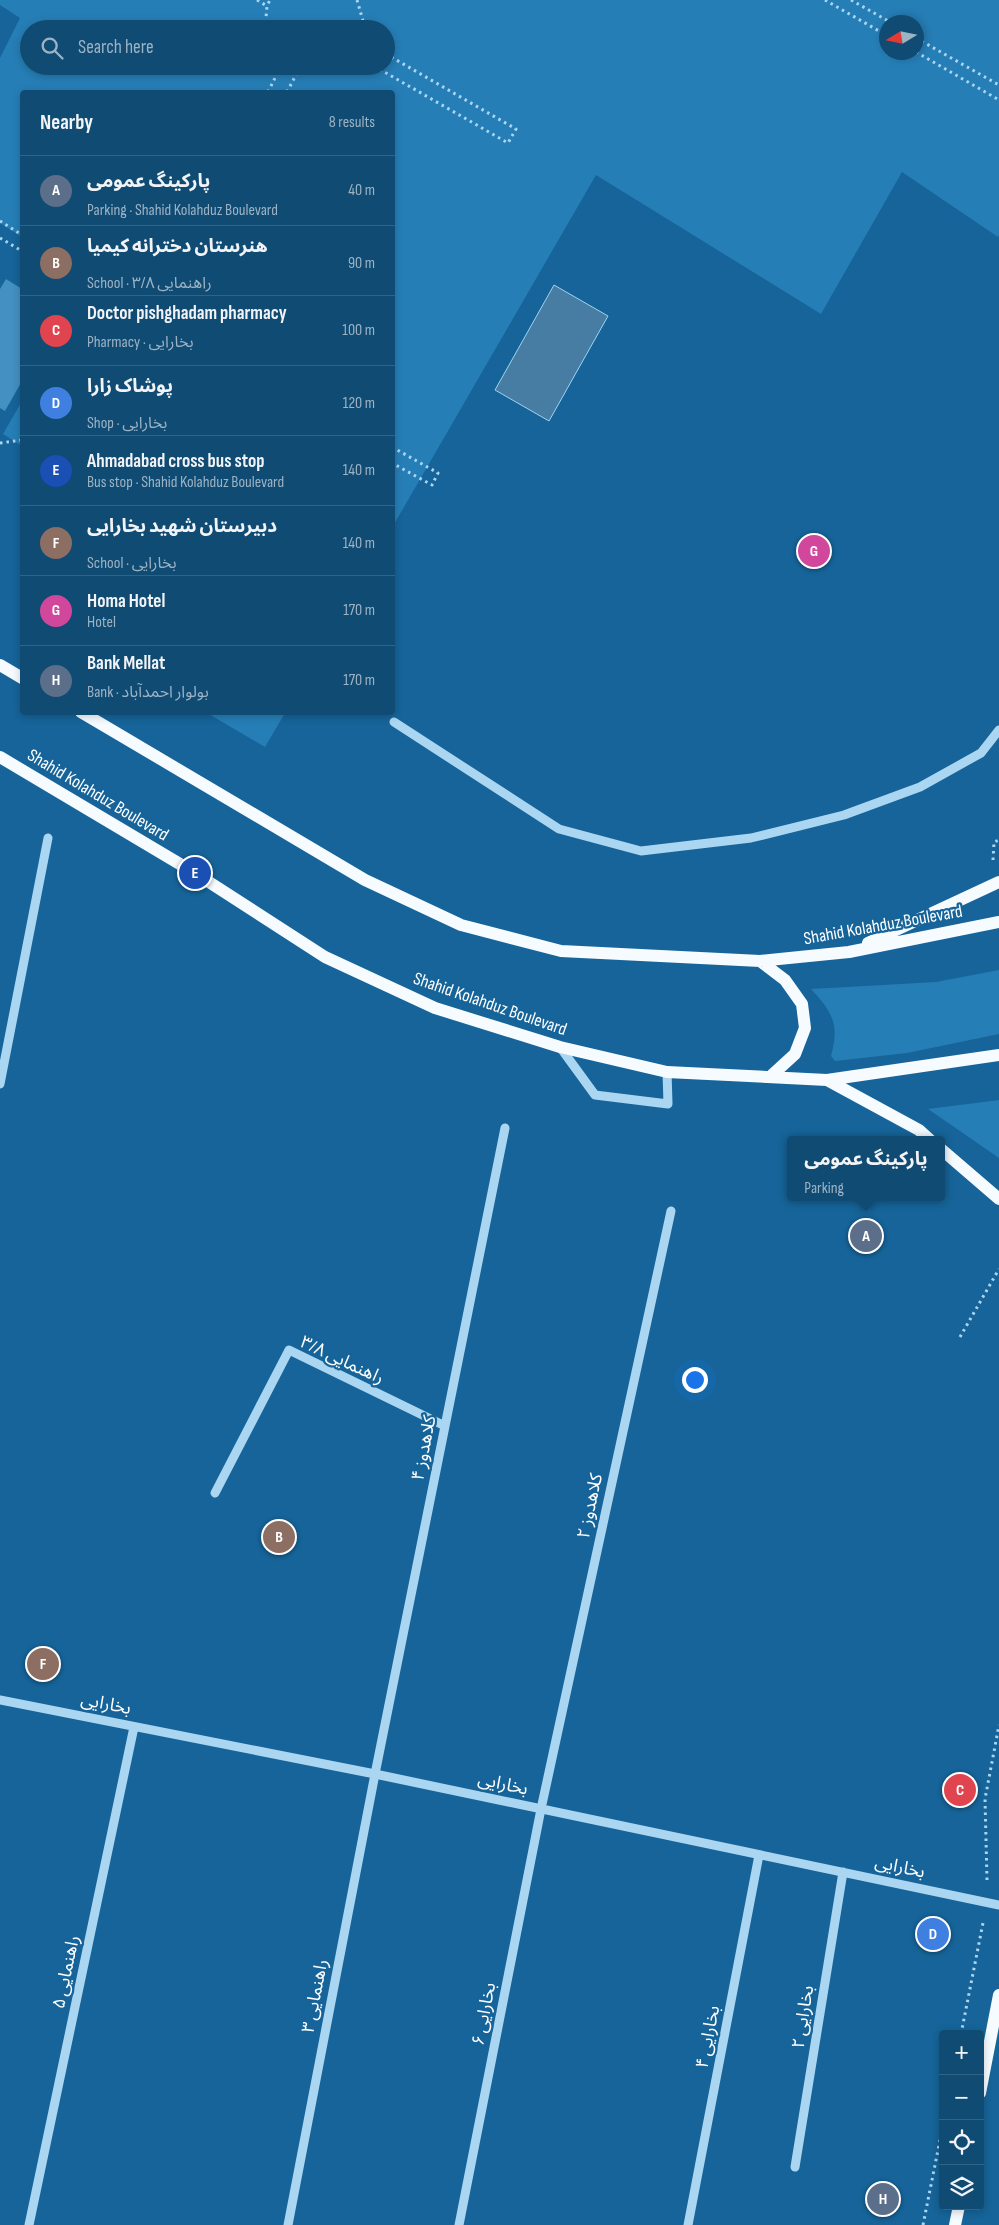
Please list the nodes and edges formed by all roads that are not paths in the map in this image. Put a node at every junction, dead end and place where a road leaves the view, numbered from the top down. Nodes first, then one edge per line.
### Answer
1 (0, 665) edge
2 (20, 677) edge
3 (86, 715) edge
4 (394, 722) dead end
5 (999, 730) edge
6 (0, 757) edge
7 (48, 838) dead end
8 (999, 882) edge
9 (999, 922) edge
10 (849, 952) junction
11 (760, 961) junction
12 (560, 1047) junction
13 (999, 1055) edge
14 (667, 1072) junction
15 (771, 1076) junction
16 (827, 1080) junction
17 (0, 1084) edge
18 (506, 1128) dead end
19 (926, 1136) edge
20 (945, 1152) edge
21 (999, 1199) edge
22 (672, 1211) dead end
23 (445, 1426) junction
24 (215, 1493) dead end
25 (0, 1700) edge
26 (134, 1726) junction
27 (374, 1774) junction
28 (540, 1809) junction
29 (759, 1855) junction
30 (843, 1872) junction
31 (999, 1905) edge
32 (999, 1995) edge
33 (983, 2075) edge
34 (795, 2167) dead end
35 (957, 2210) edge
36 (29, 2225) edge
37 (288, 2225) edge
38 (459, 2225) edge
39 (688, 2225) edge
40 (955, 2225) edge

1 - 2 main road
3 - 11 main road, Shahid Kolahduz Boulevard
4 - 5 street
6 - 12 main road, Shahid Kolahduz Boulevard
7 - 17 street
8 - 10 main road
9 - 10 main road, Shahid Kolahduz Boulevard
10 - 11 main road, Shahid Kolahduz Boulevard
11 - 15 main road
12 - 14 main road, Shahid Kolahduz Boulevard
12 - 14 street
13 - 16 main road, Shahid Kolahduz Boulevard
14 - 15 main road, Shahid Kolahduz Boulevard
15 - 16 main road, Shahid Kolahduz Boulevard
16 - 19 main road
18 - 23 street, کلاهدوز ۴
20 - 21 main road
22 - 28 street, کلاهدوز ۲
23 - 24 street, راهنمایی ۳/۸
23 - 27 street, کلاهدوز ۴
25 - 26 street, بخارایی
26 - 27 street, بخارایی
26 - 36 street, راهنمایی ۵
27 - 28 street, بخارایی
27 - 37 street, راهنمایی ۳
28 - 29 street, بخارایی
28 - 38 street, بخارایی ۶
29 - 30 street, بخارایی
29 - 39 street, بخارایی ۴
30 - 31 street, بخارایی
30 - 34 street, بخارایی ۲
32 - 33 main road
35 - 40 main road

